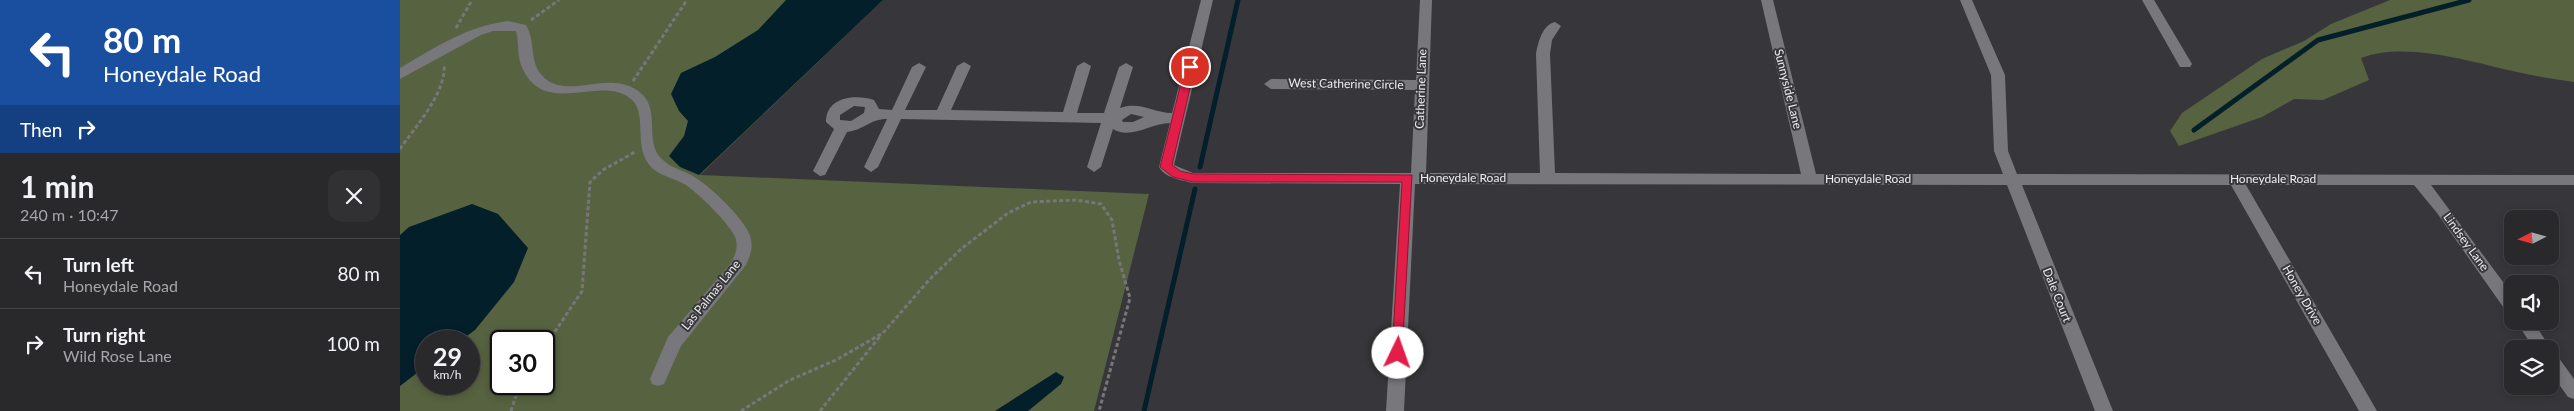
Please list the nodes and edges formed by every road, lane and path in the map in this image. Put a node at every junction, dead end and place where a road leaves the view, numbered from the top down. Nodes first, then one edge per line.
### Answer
1 (559, 0) edge
2 (687, 0) edge
3 (1207, 0) edge
4 (1426, 0) edge
5 (1767, 0) edge
6 (1966, 0) edge
7 (2148, 0) edge
8 (1555, 26) dead end
9 (520, 28) junction
10 (444, 49) junction
11 (2185, 64) dead end
12 (964, 66) dead end
13 (1084, 66) dead end
14 (919, 67) dead end
15 (1126, 67) dead end
16 (400, 74) edge
17 (1271, 84) dead end
18 (1421, 85) junction
19 (627, 90) junction
20 (871, 114) junction
21 (896, 114) junction
22 (942, 114) junction
23 (1069, 115) junction
24 (1112, 118) junction
25 (1178, 118) junction
26 (842, 127) junction
27 (648, 146) junction
28 (400, 149) edge
29 (871, 167) dead end
30 (1094, 168) dead end
31 (820, 172) dead end
32 (1413, 178) junction
33 (1548, 178) junction
34 (1810, 179) junction
35 (2235, 179) junction
36 (2011, 180) junction
37 (2418, 180) junction
38 (2574, 180) edge
39 (2504, 295) edge
40 (555, 332) edge
41 (883, 333) junction
42 (2559, 371) edge
43 (658, 379) dead end
44 (2574, 392) edge
45 (516, 395) edge
46 (511, 411) edge
47 (741, 411) edge
48 (820, 411) edge
49 (1099, 411) edge
50 (1395, 411) edge
51 (2104, 411) edge
52 (2368, 411) edge

1 - 9 path
2 - 19 path
3 - 25 street
4 - 18 street, Catherine Lane
5 - 34 street, Sunnyside Lane
6 - 36 street, Dale Court
7 - 11 street
8 - 33 street
9 - 10 street
9 - 19 street
10 - 16 street
10 - 28 path
12 - 22 street
13 - 23 street
14 - 21 street
15 - 24 street
17 - 18 street, West Catherine Circle
18 - 32 street, Catherine Lane
19 - 27 street, Las Palmas Lane
20 - 21 street
20 - 26 street
20 - 26 street
21 - 22 street
21 - 29 street
22 - 23 street
23 - 24 street
24 - 25 street
24 - 30 street
25 - 32 street, Honeydale Road
26 - 31 street
27 - 40 path
27 - 43 street, Las Palmas Lane
32 - 33 street, Honeydale Road
32 - 50 street, Catherine Lane
33 - 34 street, Honeydale Road
34 - 36 street, Honeydale Road
35 - 36 street, Honeydale Road
35 - 37 street, Honeydale Road
35 - 52 street, Honey Drive
36 - 51 street, Dale Court
37 - 38 street, Honeydale Road
37 - 39 street, Lindsey Lane
41 - 47 path
41 - 48 path
41 - 49 path
42 - 44 street
45 - 46 path

